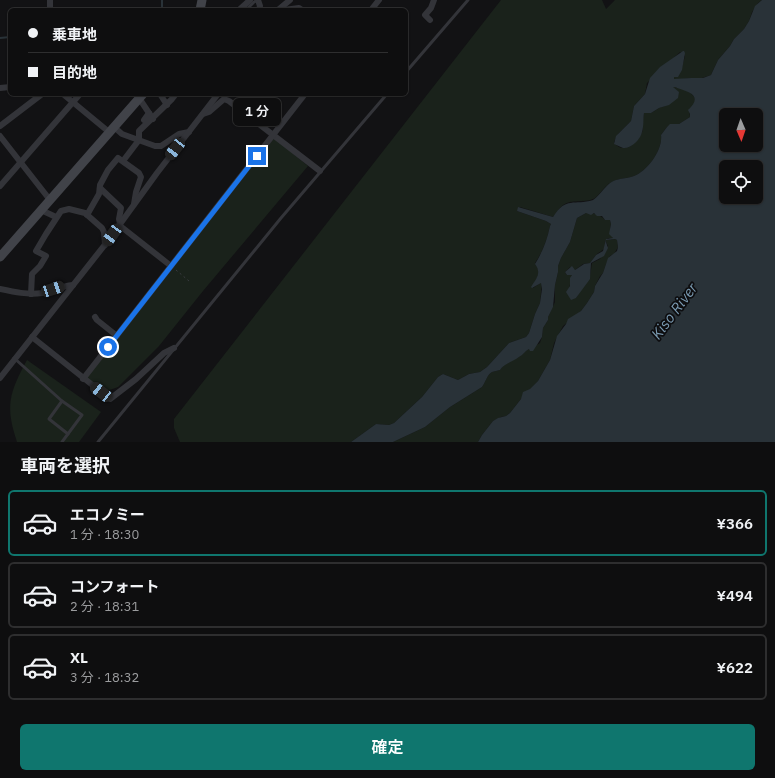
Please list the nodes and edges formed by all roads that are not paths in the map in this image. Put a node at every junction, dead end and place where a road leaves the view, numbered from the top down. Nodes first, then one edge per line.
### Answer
1 (250, 0) edge
2 (258, 0) edge
3 (290, 0) edge
4 (379, 0) edge
5 (434, 0) edge
6 (468, 0) edge
7 (240, 8) edge
8 (248, 8) edge
9 (280, 8) edge
10 (373, 8) edge
11 (430, 20) dead end
12 (408, 70) edge
13 (39, 96) edge
14 (66, 96) edge
15 (78, 96) edge
16 (141, 96) edge
17 (161, 96) edge
18 (174, 96) edge
19 (216, 96) edge
20 (303, 96) edge
21 (384, 96) edge
22 (73, 102) junction
23 (167, 105) junction
24 (203, 114) junction
25 (151, 116) junction
26 (144, 120) dead end
27 (0, 126) edge
28 (112, 130) junction
29 (189, 132) junction
30 (273, 135) junction
31 (0, 136) edge
32 (138, 140) junction
33 (123, 161) junction
34 (20, 162) junction
35 (320, 171) junction
36 (0, 186) edge
37 (100, 188) junction
38 (50, 200) junction
39 (134, 205) junction
40 (41, 210) junction
41 (87, 215) junction
42 (56, 217) junction
43 (120, 225) junction
44 (105, 245) junction
45 (0, 257) edge
46 (171, 266) junction
47 (73, 285) junction
48 (0, 289) edge
49 (31, 294) junction
50 (96, 317) dead end
51 (117, 336) junction
52 (32, 337) junction
53 (174, 348) junction
54 (14, 358) junction
55 (0, 378) edge
56 (83, 379) junction
57 (62, 401) junction
58 (68, 434) junction
59 (62, 442) edge
60 (98, 442) edge

1 - 7 street
2 - 8 lane
3 - 9 street
4 - 10 street
5 - 11 street
6 - 12 lane
13 - 27 street
14 - 22 street
15 - 22 street
16 - 25 street
16 - 28 main road
17 - 23 street
18 - 23 street
19 - 24 street
20 - 30 street
21 - 35 lane
22 - 28 street
22 - 34 street
23 - 25 street
24 - 29 street
24 - 30 street
25 - 26 street
25 - 32 street
28 - 32 street
28 - 38 main road
29 - 32 street
29 - 39 street
30 - 35 street
30 - 46 street
31 - 34 street
32 - 33 street
33 - 37 street
33 - 39 street
34 - 36 street
34 - 38 street
35 - 53 lane
37 - 41 street
37 - 43 street
38 - 40 main road
39 - 43 street
40 - 42 street
40 - 45 main road
41 - 42 street
41 - 44 street
42 - 49 street
43 - 44 street
43 - 46 street
44 - 47 street
46 - 51 street
47 - 49 street
47 - 52 street
48 - 49 street
50 - 51 street
51 - 56 street
52 - 54 street
52 - 56 street
53 - 56 street
53 - 60 lane
54 - 55 street
54 - 57 lane
57 - 58 lane
57 - 58 lane
58 - 59 lane

